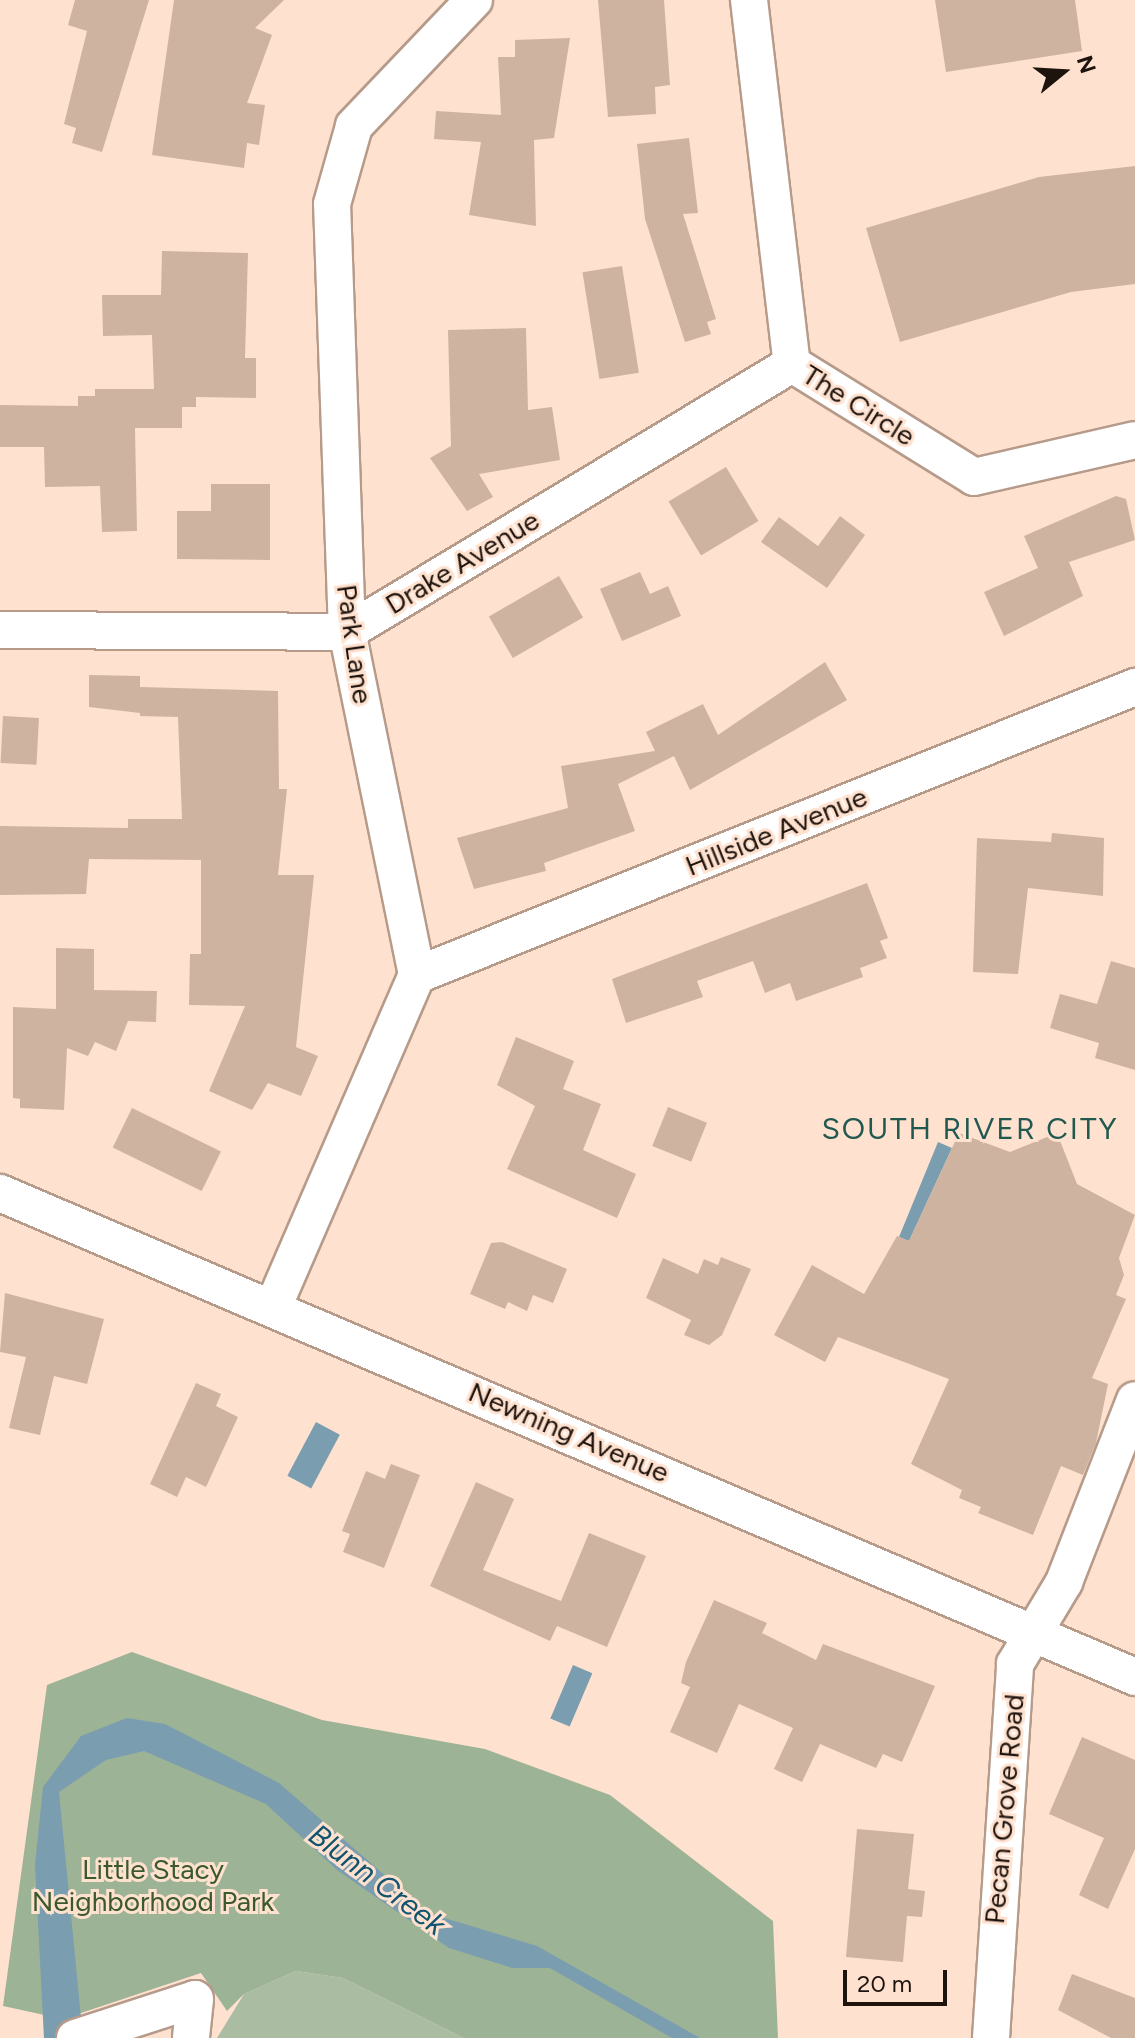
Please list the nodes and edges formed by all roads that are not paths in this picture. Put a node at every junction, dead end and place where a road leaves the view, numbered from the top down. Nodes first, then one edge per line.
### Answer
1 (474, 0) edge
2 (749, 0) edge
3 (792, 364) junction
4 (1135, 440) edge
5 (0, 630) edge
6 (347, 632) junction
7 (1135, 687) edge
8 (417, 975) junction
9 (0, 1193) edge
10 (274, 1305) junction
11 (1135, 1400) edge
12 (1035, 1633) junction
13 (1135, 1677) edge
14 (79, 2037) edge
15 (191, 2038) edge
16 (991, 2038) edge

1 - 6 street, Park Lane
2 - 3 street, The Circle
3 - 4 street, The Circle
3 - 6 street, Drake Avenue
5 - 6 street
6 - 8 street, Park Lane
7 - 8 street, Hillside Avenue
8 - 10 street
9 - 10 street, Newning Avenue
10 - 12 street, Newning Avenue
11 - 12 street, Pecan Grove Road
12 - 13 street, Newning Avenue
12 - 16 street, Pecan Grove Road
14 - 15 street

